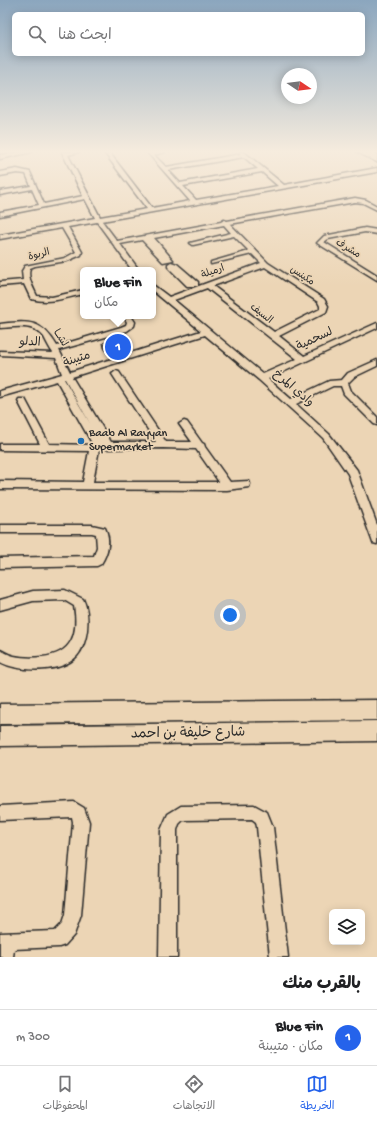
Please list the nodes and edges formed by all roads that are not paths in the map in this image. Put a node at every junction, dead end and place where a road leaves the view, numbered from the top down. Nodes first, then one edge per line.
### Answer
1 (38, 197) edge
2 (87, 197) joint
3 (140, 197) edge
4 (189, 197) edge
5 (223, 197) edge
6 (194, 202) junction
7 (42, 205) junction
8 (377, 208) edge
9 (150, 209) junction
10 (0, 214) edge
11 (98, 219) junction
12 (224, 222) junction
13 (64, 225) junction
14 (377, 232) edge
15 (235, 234) junction
16 (0, 237) edge
17 (147, 237) junction
18 (115, 243) junction
19 (192, 243) dead end
20 (253, 252) junction
21 (162, 254) dead end
22 (213, 263) dead end
23 (266, 264) junction
24 (134, 267) edge
25 (178, 271) dead end
26 (377, 278) edge
27 (27, 282) junction
28 (192, 283) junction
29 (0, 284) edge
30 (208, 285) junction
31 (156, 290) edge
32 (80, 293) edge
33 (168, 300) junction
34 (129, 319) edge
35 (377, 325) edge
36 (0, 326) edge
37 (367, 329) junction
38 (206, 332) junction
39 (273, 336) junction
40 (377, 336) edge
41 (0, 353) edge
42 (56, 353) junction
43 (303, 359) junction
44 (377, 363) edge
45 (116, 374) dead end
46 (63, 376) junction
47 (262, 378) junction
48 (344, 383) junction
49 (0, 394) edge
50 (22, 401) dead end
51 (291, 403) junction
52 (377, 422) edge
53 (184, 424) dead end
54 (162, 445) junction
55 (200, 446) junction
56 (0, 447) edge
57 (46, 447) junction
58 (101, 447) junction
59 (88, 484) junction
60 (245, 484) dead end
61 (0, 485) edge
62 (227, 486) junction
63 (0, 529) edge
64 (376, 534) edge
65 (0, 563) edge
66 (0, 606) edge
67 (0, 656) edge
68 (377, 710) edge
69 (0, 714) edge
70 (377, 731) edge
71 (0, 736) edge
72 (0, 813) edge
73 (4, 946) edge
74 (168, 957) edge
75 (279, 957) edge

1 - 7 street
2 - 7 street
2 - 11 street
3 - 9 street
4 - 6 street
5 - 6 street
6 - 9 street
7 - 10 street
8 - 12 street
9 - 11 street
11 - 13 street
11 - 18 street
12 - 15 street, مكينس
12 - 17 street
13 - 16 street
13 - 27 street, الربوة
14 - 26 street, مشرف
15 - 19 street
15 - 20 street, مكينس
17 - 18 street
17 - 21 street
18 - 24 street
20 - 22 street
20 - 23 street, مكينس
23 - 30 street, ارميلة
23 - 39 street, مكينس
25 - 28 street
27 - 29 street
27 - 32 street
28 - 30 street, ارميلة
28 - 33 street, ارميلة
30 - 39 street, السيف
31 - 33 street, وادي المرخ
33 - 38 street, وادي المرخ
34 - 42 street, الدلو
35 - 37 street, لسحمية
36 - 42 street, لشــا
37 - 40 street
37 - 43 street, لسحمية
38 - 46 street, متيبنة
38 - 47 street, وادي المرخ
39 - 43 street, السيف
41 - 42 street, الدلو
42 - 46 street, لشــا
43 - 47 street, لسحمية
44 - 48 street
45 - 54 street
46 - 49 street, متيبنة
46 - 58 street, لشــا
47 - 51 street, وادي المرخ
48 - 51 street
48 - 52 street
50 - 57 street
51 - 64 street, وادي المرخ
53 - 55 street
54 - 55 street
54 - 58 street
55 - 62 street
56 - 57 street
57 - 58 street
58 - 59 street
59 - 61 street
59 - 62 street
60 - 62 street
63 - 65 street
66 - 67 street
68 - 69 street, شارع خليفة بن احمد
70 - 71 street, شارع خليفة بن احمد
72 - 73 street
74 - 75 street

